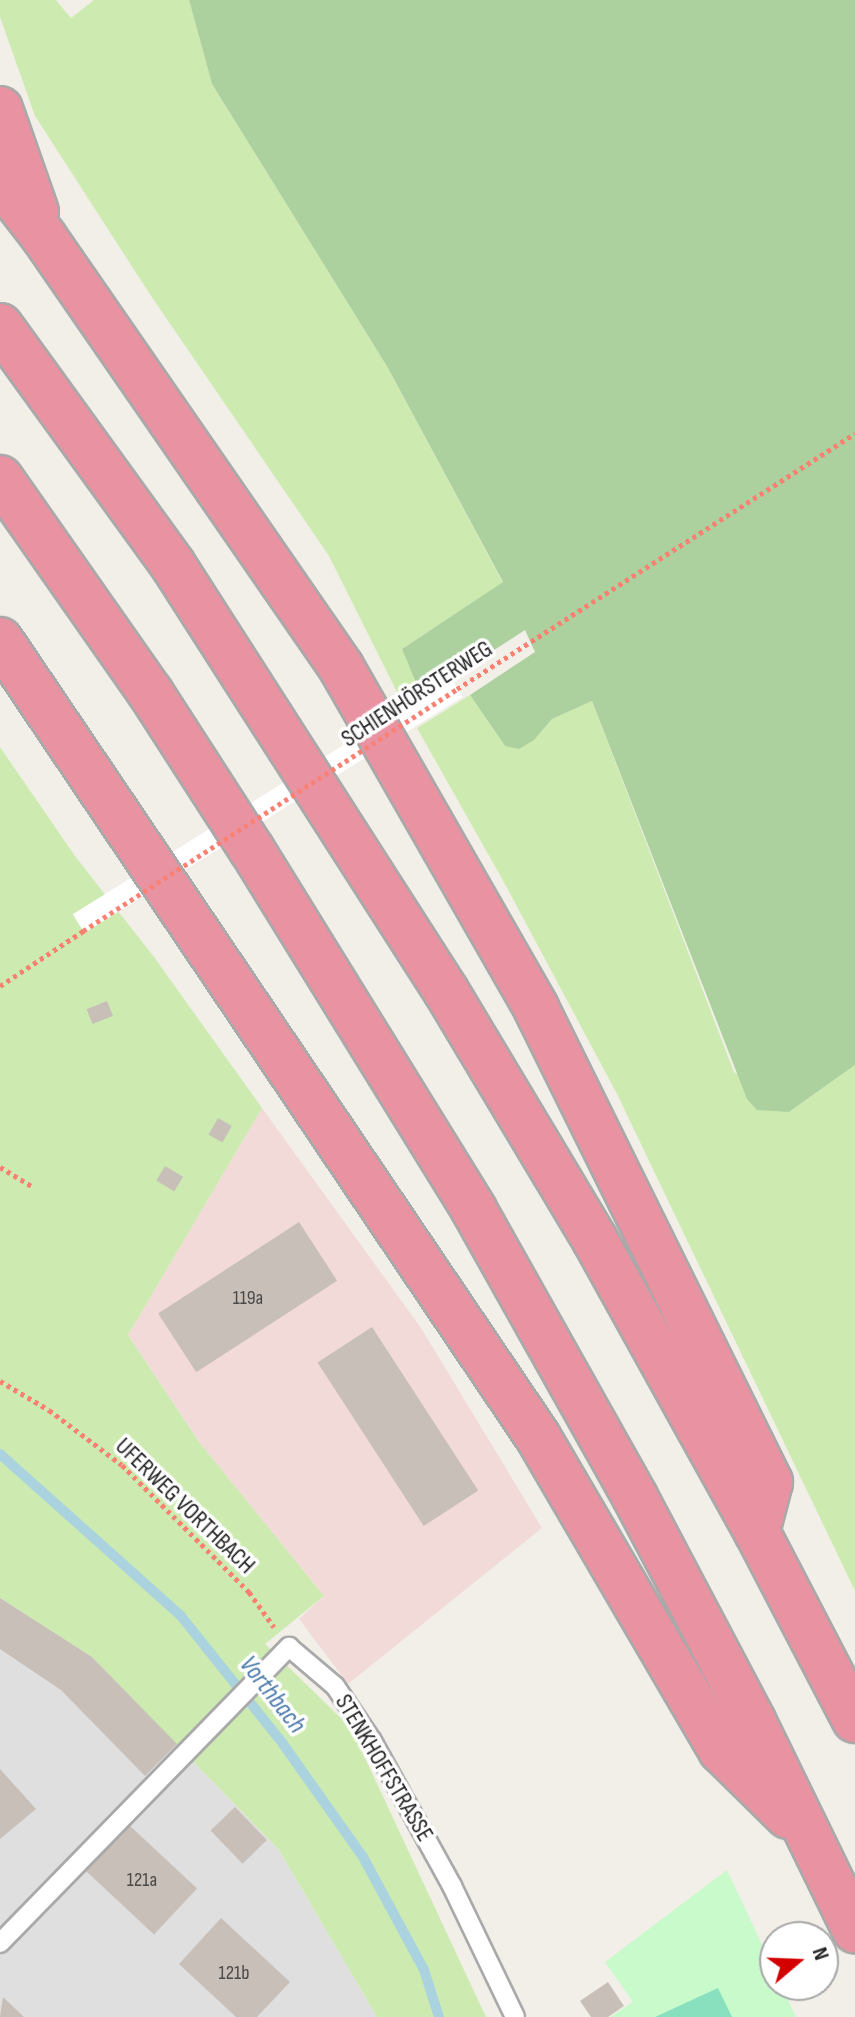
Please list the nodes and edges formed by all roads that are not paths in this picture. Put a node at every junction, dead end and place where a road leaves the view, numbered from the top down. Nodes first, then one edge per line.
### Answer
1 (0, 109) edge
2 (0, 180) edge
3 (44, 237) junction
4 (0, 326) edge
5 (0, 478) edge
6 (0, 640) edge
7 (757, 1532) junction
8 (855, 1720) edge
9 (812, 1840) junction
10 (855, 1930) edge
11 (0, 1943) edge
12 (515, 2017) edge

1 - 3 highway
2 - 3 highway
3 - 7 highway
4 - 7 highway
5 - 9 highway
6 - 9 highway
7 - 8 highway
9 - 10 highway
11 - 12 lane, STENKHOFFSTRASSE

